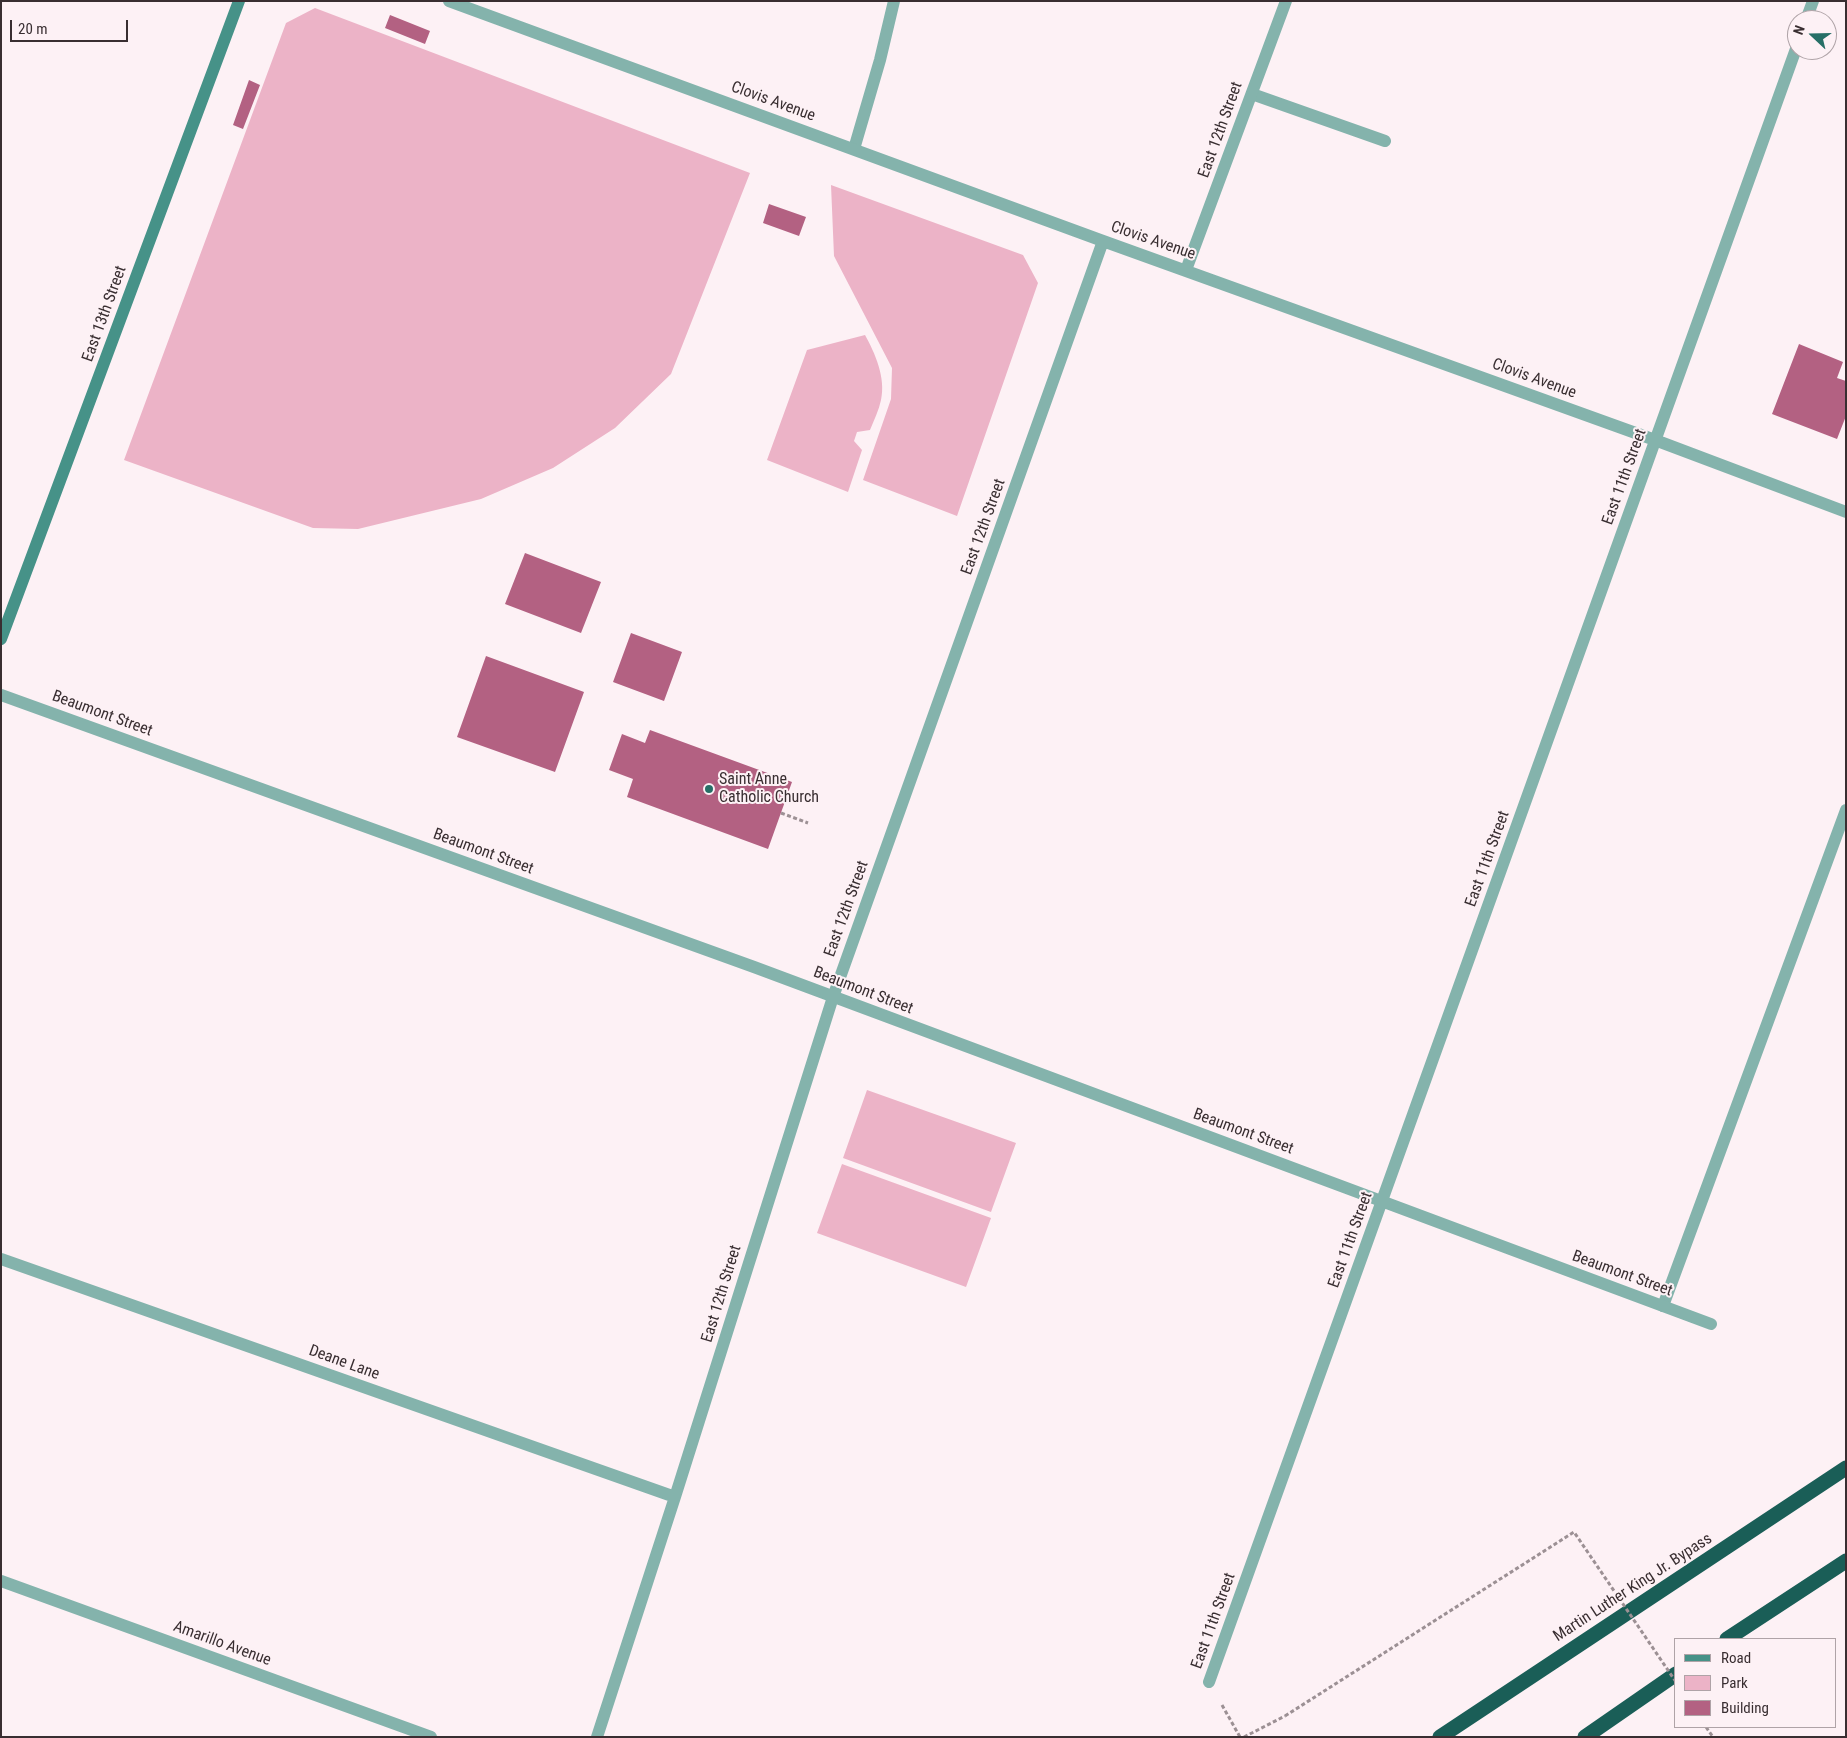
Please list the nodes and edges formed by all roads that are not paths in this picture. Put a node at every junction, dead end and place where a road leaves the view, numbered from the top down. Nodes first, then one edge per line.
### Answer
1 (239, 1) edge
2 (449, 1) edge
3 (894, 1) edge
4 (1286, 1) edge
5 (1792, 60) edge
6 (1252, 94) junction
7 (1385, 141) dead end
8 (854, 149) junction
9 (1103, 241) junction
10 (1186, 270) junction
11 (1655, 440) junction
12 (1846, 512) edge
13 (1, 638) edge
14 (1, 695) edge
15 (1846, 810) edge
16 (833, 997) junction
17 (1382, 1202) junction
18 (1, 1259) edge
19 (1663, 1306) junction
20 (1711, 1324) dead end
21 (1846, 1468) edge
22 (675, 1497) junction
23 (1846, 1561) edge
24 (1, 1581) edge
25 (1729, 1638) edge
26 (1674, 1675) edge
27 (1209, 1682) road end
28 (431, 1737) edge
29 (597, 1737) edge
30 (1440, 1737) edge
31 (1585, 1737) edge

1 - 13 street, East 13th Street
2 - 8 street, Clovis Avenue
3 - 8 street
4 - 6 street, East 12th Street
5 - 11 street, East 11th Street
6 - 7 street
6 - 10 street, East 12th Street
8 - 9 street, Clovis Avenue
9 - 10 street, Clovis Avenue
9 - 16 street, East 12th Street
10 - 11 street, Clovis Avenue
11 - 12 street, Clovis Avenue
11 - 17 street, East 11th Street
14 - 16 street, Beaumont Street
15 - 19 street
16 - 17 street, Beaumont Street
16 - 22 street, East 12th Street
17 - 19 street, Beaumont Street
17 - 27 street, East 11th Street
18 - 22 street, Deane Lane
19 - 20 street, Beaumont Street
21 - 30 highway, Martin Luther King Jr. Bypass
22 - 29 street, East 12th Street
23 - 25 highway
24 - 28 street, Amarillo Avenue
26 - 31 highway

